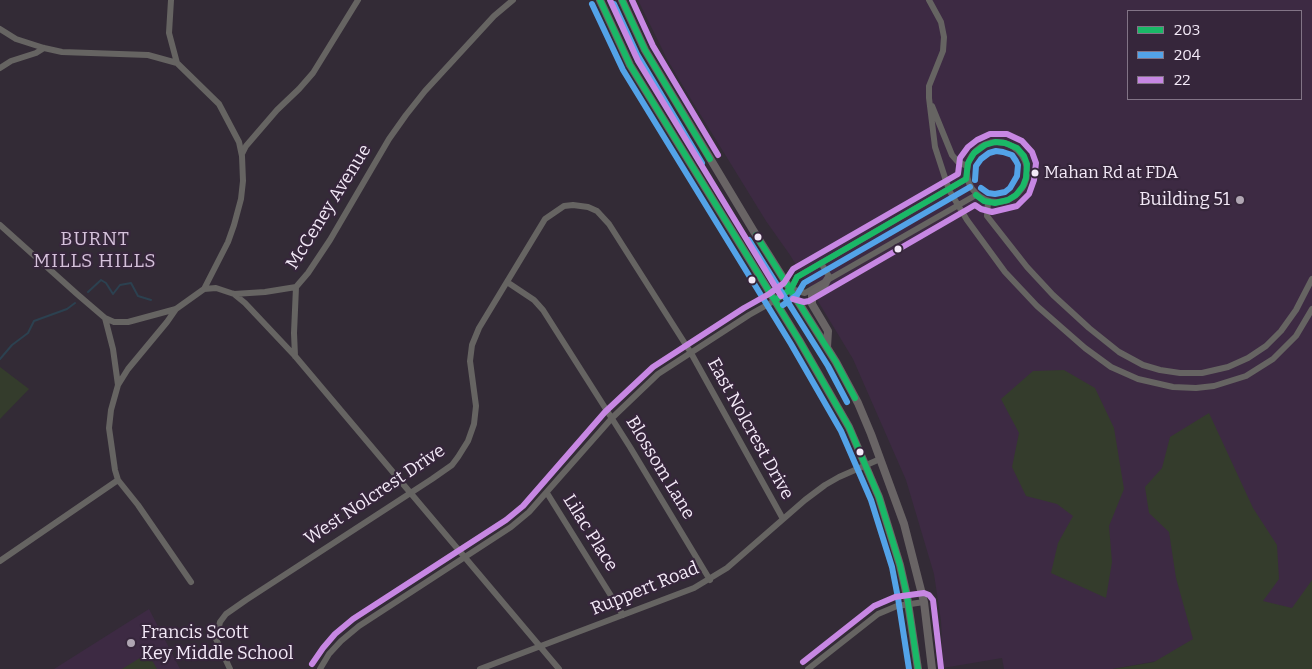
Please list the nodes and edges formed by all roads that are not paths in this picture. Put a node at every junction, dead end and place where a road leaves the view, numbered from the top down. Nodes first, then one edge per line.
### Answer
1 (171, 0) edge
2 (358, 0) edge
3 (514, 0) edge
4 (600, 0) edge
5 (622, 0) edge
6 (929, 0) edge
7 (0, 29) edge
8 (44, 48) junction
9 (177, 63) junction
10 (0, 68) edge
11 (929, 98) junction
12 (242, 156) junction
13 (966, 166) junction
14 (966, 179) junction
15 (949, 190) junction
16 (976, 195) junction
17 (988, 202) junction
18 (957, 206) junction
19 (588, 207) joint
20 (0, 225) edge
21 (821, 262) junction
22 (828, 279) junction
23 (1312, 279) edge
24 (507, 282) junction
25 (296, 287) junction
26 (204, 289) junction
27 (791, 289) junction
28 (234, 294) junction
29 (774, 301) junction
30 (176, 309) junction
31 (1312, 310) edge
32 (105, 318) junction
33 (827, 347) junction
34 (691, 353) junction
35 (295, 356) junction
36 (118, 385) junction
37 (612, 418) junction
38 (880, 459) junction
39 (866, 465) junction
40 (118, 480) junction
41 (409, 493) junction
42 (547, 493) junction
43 (783, 519) junction
44 (464, 558) junction
45 (0, 561) edge
46 (710, 580) junction
47 (191, 582) dead end
48 (924, 602) junction
49 (909, 604) junction
50 (623, 615) junction
51 (538, 647) junction
52 (230, 669) edge
53 (320, 669) edge
54 (480, 669) edge
55 (558, 669) edge
56 (808, 669) edge
57 (918, 669) edge
58 (932, 669) edge

1 - 9 street
2 - 12 street
3 - 25 street, McCeney Avenue
4 - 29 main road
5 - 27 main road
6 - 11 street
7 - 8 street
8 - 9 street
8 - 10 street
9 - 12 street
11 - 13 street
11 - 15 street
12 - 26 street
13 - 14 street
13 - 17 street
14 - 15 street
14 - 16 street
15 - 18 street
15 - 21 street
16 - 17 street
16 - 18 street
17 - 23 street
18 - 22 street
18 - 31 street
19 - 24 street, West Nolcrest Drive
19 - 34 street, East Nolcrest Drive
20 - 32 street
21 - 22 street
21 - 27 street
22 - 27 street
22 - 33 main road
24 - 37 street, Blossom Lane
24 - 41 street, West Nolcrest Drive
25 - 28 street, McCeney Avenue
25 - 35 street
26 - 28 street, McCeney Avenue
26 - 30 street
27 - 29 street
27 - 33 main road
28 - 35 street
29 - 34 street
29 - 39 main road
30 - 32 street
30 - 36 street
32 - 36 street
33 - 38 main road
34 - 37 street
34 - 43 street, East Nolcrest Drive
35 - 41 street
36 - 40 street
37 - 42 street
37 - 46 street, Blossom Lane
38 - 39 street, Ruppert Road
38 - 48 main road
39 - 43 street, Ruppert Road
39 - 49 main road
40 - 45 street
40 - 47 street
41 - 44 street
41 - 52 street, West Nolcrest Drive
42 - 44 street
42 - 50 street, Lilac Place
43 - 46 street, Ruppert Road
44 - 51 street
44 - 53 street
46 - 50 street, Ruppert Road
48 - 49 street
48 - 58 main road
49 - 56 street
49 - 57 main road
50 - 51 street, Ruppert Road
51 - 54 street, Ruppert Road
51 - 55 street

